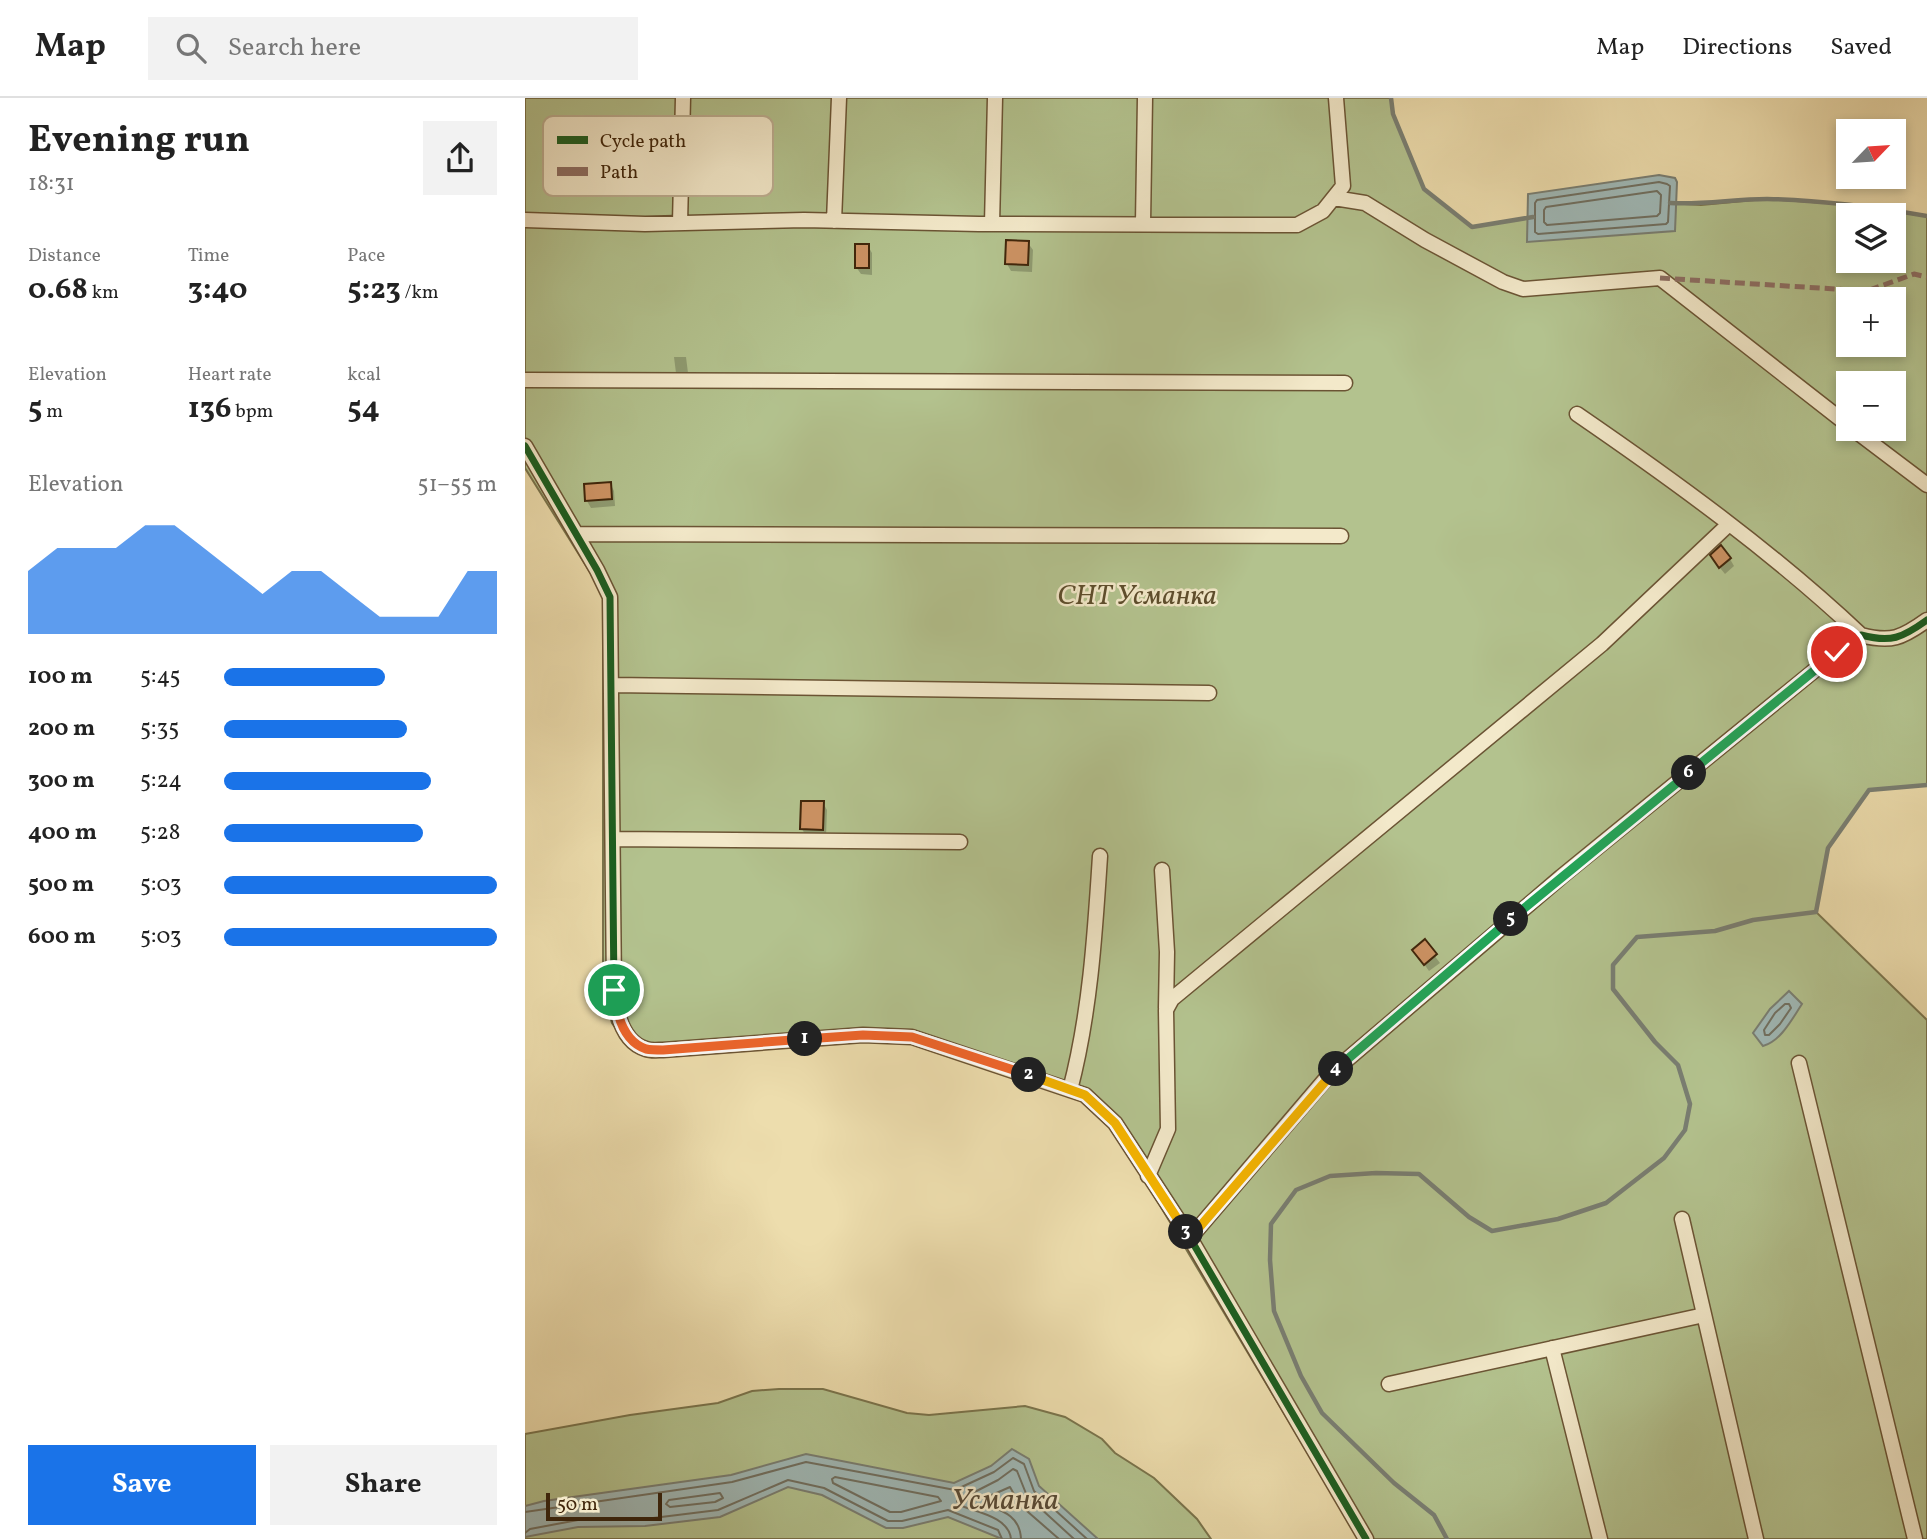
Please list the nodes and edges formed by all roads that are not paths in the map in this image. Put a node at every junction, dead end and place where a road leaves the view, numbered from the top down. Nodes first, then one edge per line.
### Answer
1 (683, 98) edge
2 (839, 98) edge
3 (995, 98) edge
4 (1145, 98) edge
5 (1336, 98) edge
6 (683, 116) edge
7 (681, 196) edge
8 (1334, 198) junction
9 (525, 220) edge
10 (834, 221) junction
11 (680, 223) junction
12 (1143, 223) junction
13 (992, 224) junction
14 (525, 380) edge
15 (1345, 383) dead end
16 (1577, 414) dead end
17 (1836, 416) edge
18 (1869, 441) edge
19 (525, 446) edge
20 (1927, 485) edge
21 (1728, 525) junction
22 (576, 534) junction
23 (1341, 536) dead end
24 (1927, 620) edge
25 (1861, 635) junction
26 (612, 685) junction
27 (1209, 694) dead end
28 (613, 839) junction
29 (960, 842) dead end
30 (1100, 856) dead end
31 (1162, 870) dead end
32 (1166, 1010) junction
33 (1799, 1063) dead end
34 (1070, 1090) junction
35 (1148, 1176) junction
36 (1682, 1219) dead end
37 (1190, 1238) junction
38 (1704, 1315) junction
39 (1552, 1348) junction
40 (1388, 1384) dead end
41 (1366, 1539) edge
42 (1600, 1539) edge
43 (1756, 1539) edge
44 (1915, 1539) edge

1 - 6 street
2 - 10 street
3 - 13 street
4 - 12 street
5 - 8 street
7 - 11 street
8 - 12 street
8 - 17 street
9 - 11 street
10 - 11 street
10 - 13 street
12 - 13 street
14 - 15 street
16 - 21 street
18 - 20 street
19 - 22 street
21 - 25 street
21 - 32 street
22 - 23 street
22 - 26 street
24 - 25 street
25 - 37 street
26 - 27 street
26 - 28 street
28 - 29 street
28 - 34 street
30 - 34 street
31 - 32 street
32 - 35 street
33 - 44 street
34 - 35 street
35 - 37 street
36 - 38 street
37 - 41 street
38 - 39 street
38 - 43 street
39 - 40 street
39 - 42 street

